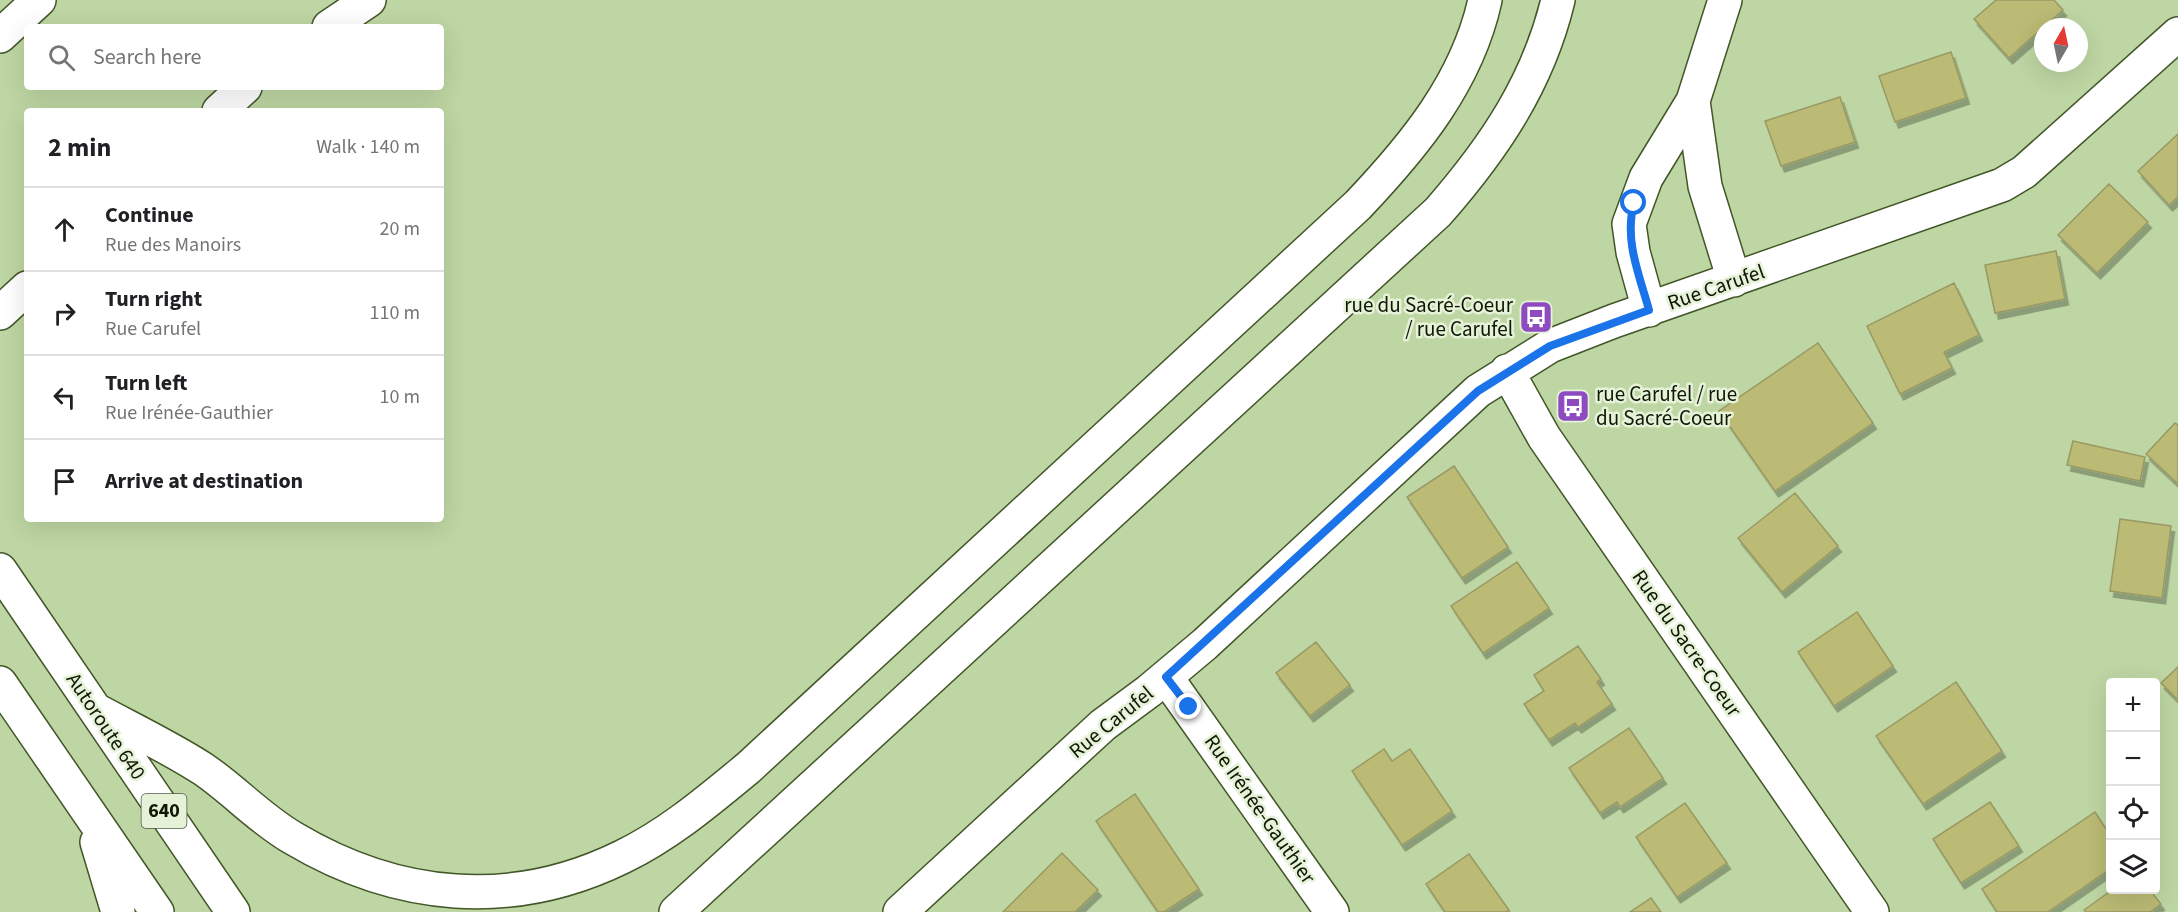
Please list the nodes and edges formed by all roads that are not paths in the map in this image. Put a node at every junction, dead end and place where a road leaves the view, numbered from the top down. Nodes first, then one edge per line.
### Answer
1 (39, 0) edge
2 (338, 0) edge
3 (369, 0) edge
4 (1485, 0) edge
5 (1558, 0) edge
6 (1725, 0) edge
7 (312, 24) edge
8 (333, 24) edge
9 (2178, 34) edge
10 (0, 36) edge
11 (242, 90) edge
12 (1693, 100) junction
13 (222, 108) edge
14 (1734, 280) junction
15 (24, 291) edge
16 (1649, 310) junction
17 (0, 313) edge
18 (1507, 371) junction
19 (0, 570) edge
20 (1166, 677) junction
21 (0, 683) edge
22 (96, 710) junction
23 (88, 812) junction
24 (118, 912) edge
25 (157, 912) edge
26 (233, 912) edge
27 (676, 912) edge
28 (900, 912) edge
29 (1332, 912) edge
30 (1872, 912) edge

1 - 10 main road
2 - 7 main road
3 - 8 main road
4 - 22 main road
5 - 27 main road
6 - 12 main road
9 - 14 main road, Rue Carufel
11 - 13 main road
12 - 14 main road
12 - 16 main road
14 - 16 main road, Rue Carufel
15 - 17 main road
16 - 18 main road, Rue Carufel
18 - 20 main road, Rue Carufel
18 - 30 main road, Rue du Sacre-Coeur
19 - 22 main road, Autoroute 640 / 640
20 - 28 main road, Rue Carufel
20 - 29 main road, Rue Irénée-Gauthier
21 - 23 main road
22 - 26 main road, Autoroute 640 / 640
23 - 24 main road
23 - 25 main road

